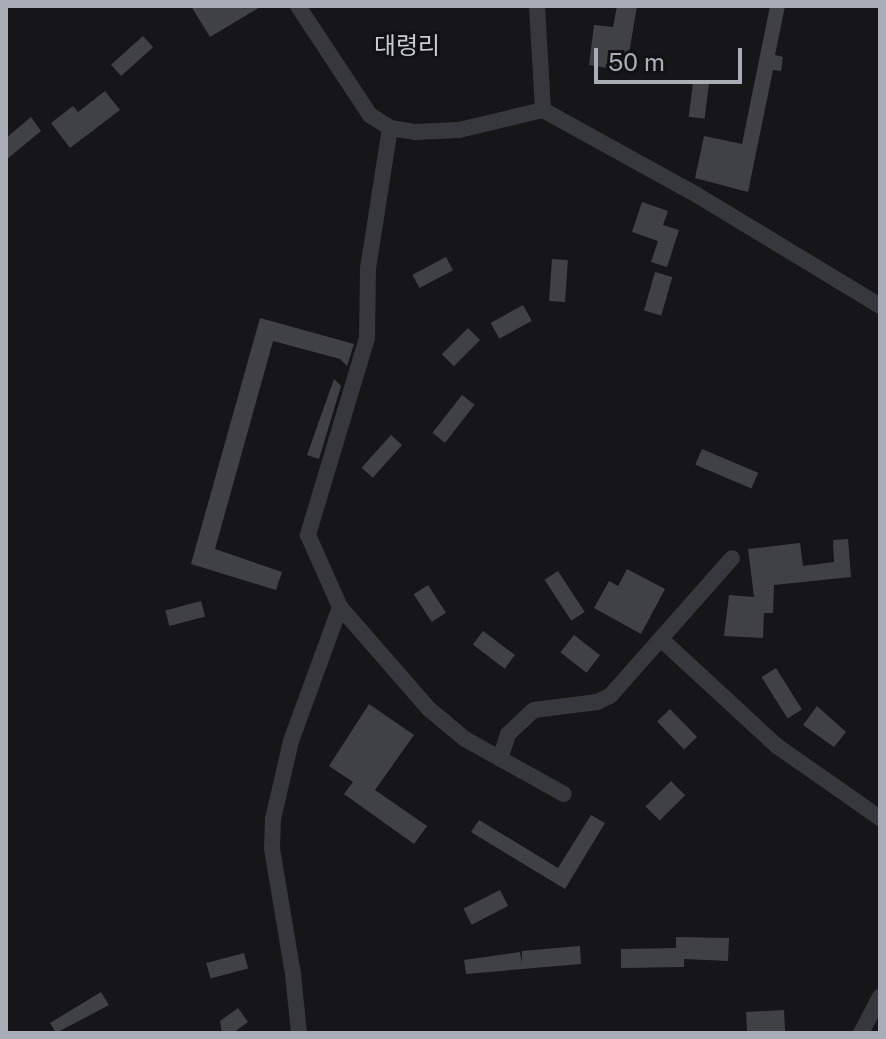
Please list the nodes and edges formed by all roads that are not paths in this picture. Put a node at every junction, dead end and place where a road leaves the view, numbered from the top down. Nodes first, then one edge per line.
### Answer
1 (298, 6) edge
2 (537, 6) edge
3 (543, 110) junction
4 (390, 128) junction
5 (880, 306) edge
6 (732, 558) dead end
7 (340, 607) junction
8 (662, 640) junction
9 (500, 759) junction
10 (564, 794) dead end
11 (880, 818) edge
12 (880, 997) edge
13 (299, 1033) edge
14 (861, 1033) edge

1 - 4 street
2 - 3 street
3 - 4 street
3 - 5 street
4 - 7 street
6 - 8 street
7 - 9 street
7 - 13 street
8 - 9 street
8 - 11 street
9 - 10 street
12 - 14 street

